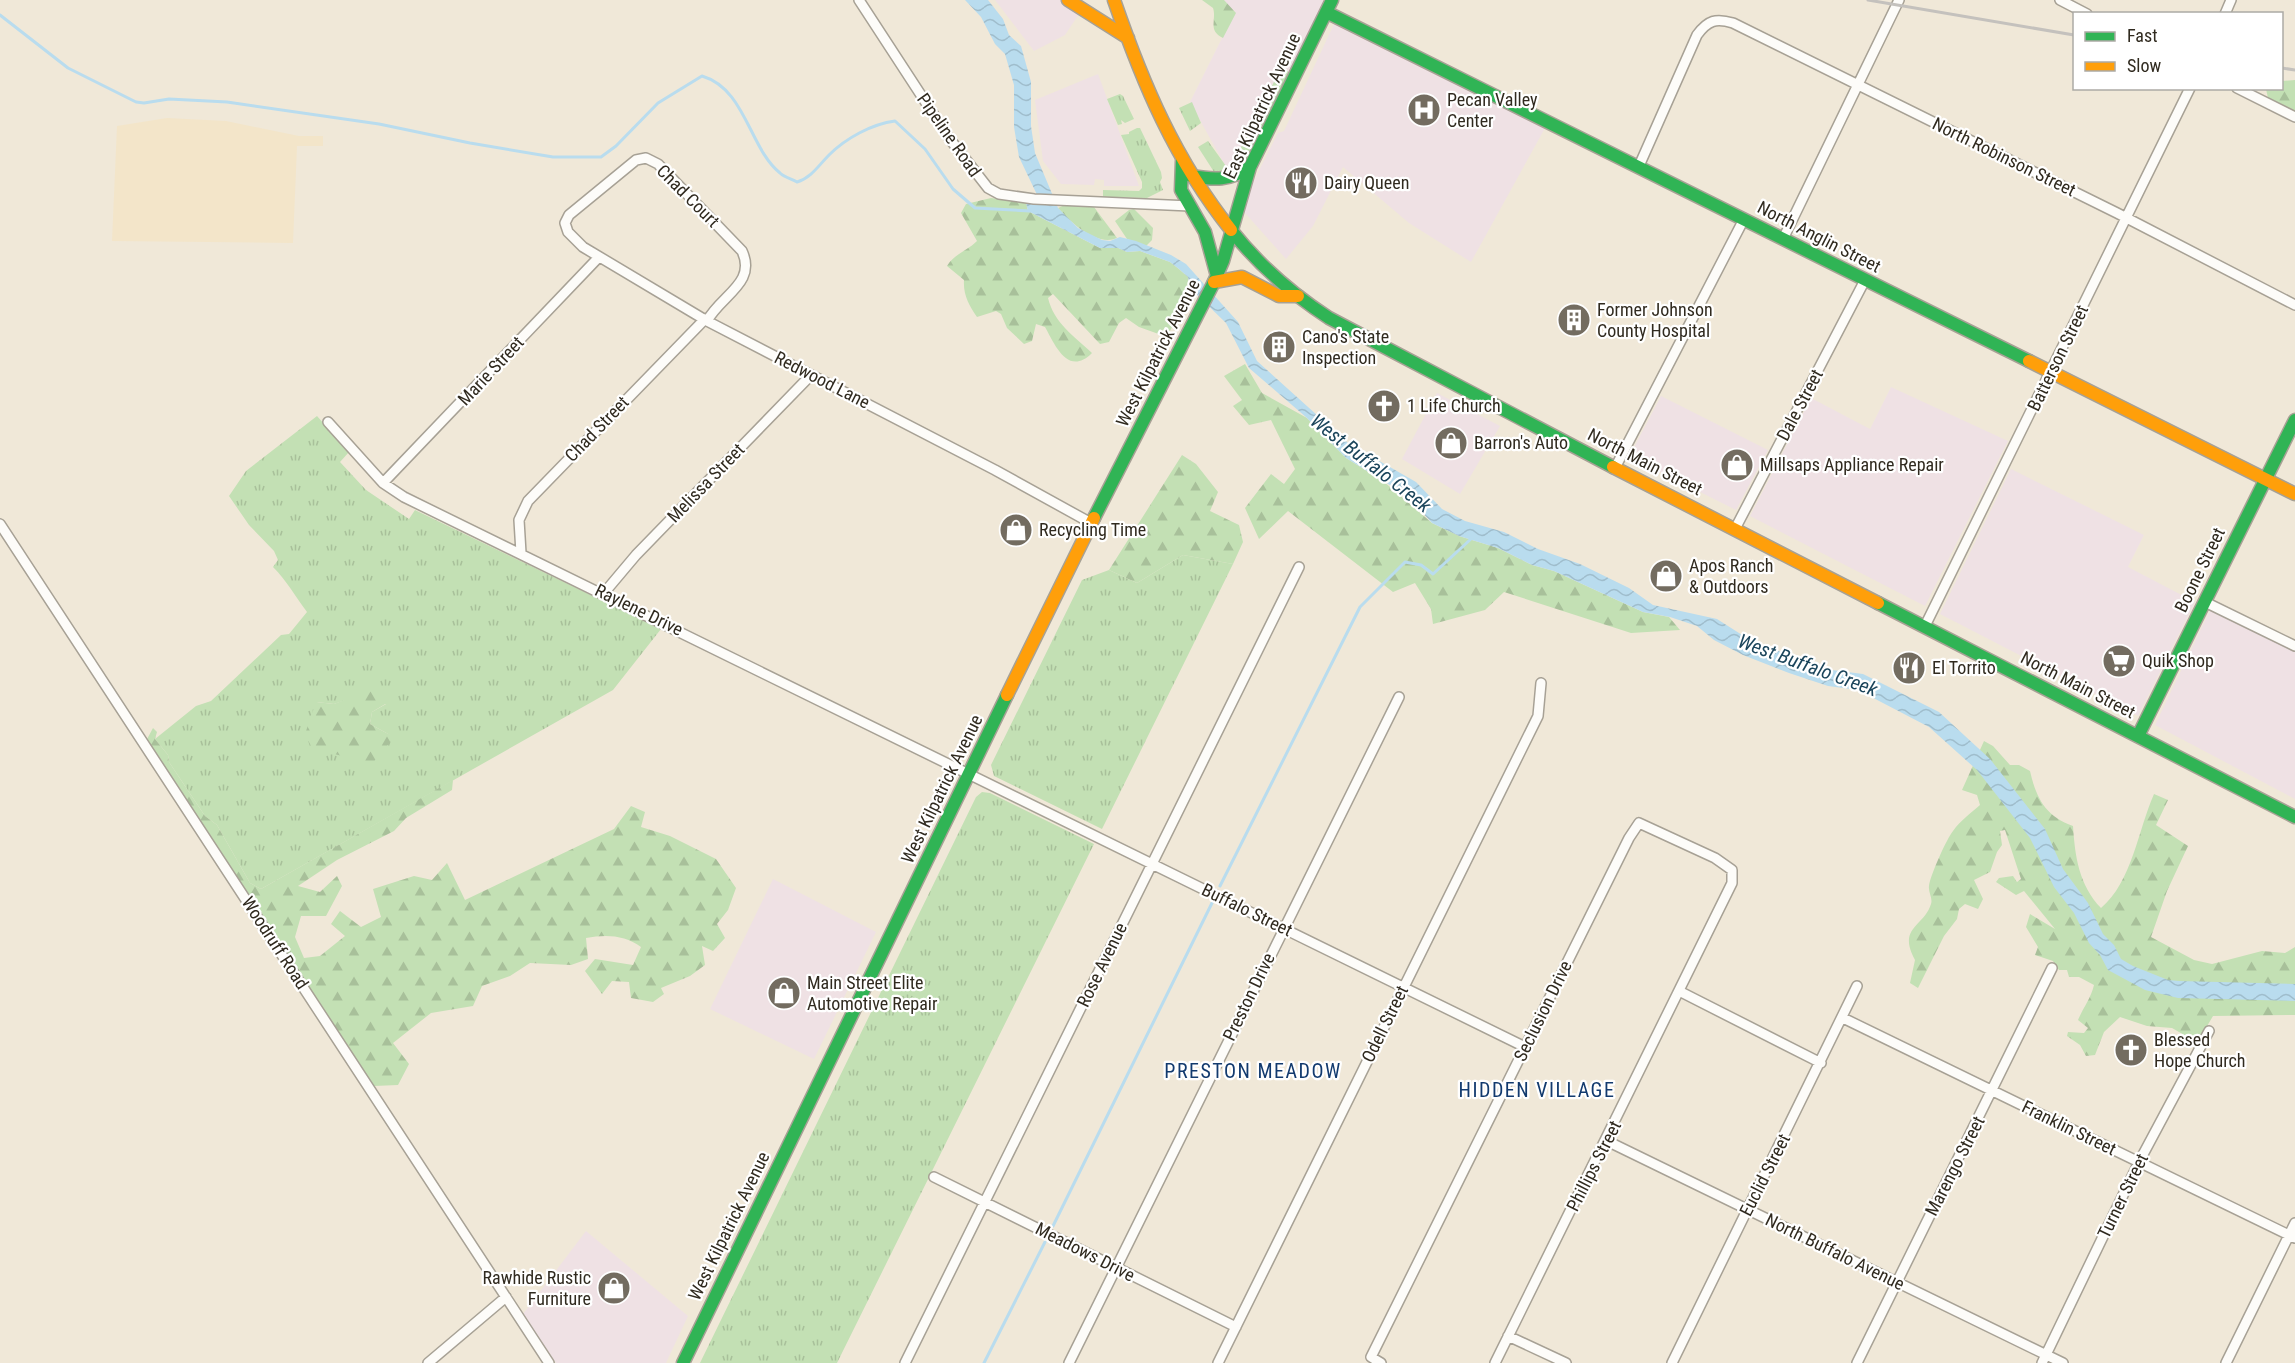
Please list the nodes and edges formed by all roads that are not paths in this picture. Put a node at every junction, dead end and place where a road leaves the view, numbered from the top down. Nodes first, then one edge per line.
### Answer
1 (859, 0) edge
2 (1068, 0) edge
3 (1114, 0) edge
4 (1332, 0) edge
5 (1899, 0) edge
6 (2060, 0) edge
7 (1326, 12) junction
8 (2083, 12) edge
9 (1128, 38) junction
10 (1860, 85) junction
11 (2189, 90) edge
12 (2241, 90) edge
13 (2295, 117) edge
14 (1182, 161) junction
15 (1639, 166) junction
16 (1250, 167) junction
17 (1191, 176) junction
18 (1190, 206) junction
19 (2126, 218) junction
20 (1744, 219) junction
21 (565, 223) joint
22 (1231, 230) junction
23 (1783, 240) junction
24 (598, 258) junction
25 (1216, 279) junction
26 (1865, 280) junction
27 (1298, 296) junction
28 (2295, 304) edge
29 (706, 320) junction
30 (2051, 373) junction
31 (811, 375) junction
32 (2295, 420) edge
33 (328, 422) dead end
34 (1615, 468) junction
35 (2266, 479) junction
36 (383, 483) junction
37 (2295, 494) edge
38 (0, 524) edge
39 (1091, 524) junction
40 (1735, 529) junction
41 (521, 553) junction
42 (1299, 567) dead end
43 (604, 593) junction
44 (2205, 602) junction
45 (1925, 626) junction
46 (2295, 646) edge
47 (1541, 683) dead end
48 (1399, 697) dead end
49 (2138, 736) junction
50 (970, 773) junction
51 (2295, 817) edge
52 (1153, 863) junction
53 (1732, 870) joint
54 (1283, 928) junction
55 (2052, 968) dead end
56 (1857, 986) dead end
57 (1403, 988) junction
58 (1679, 991) junction
59 (1843, 1018) junction
60 (2209, 1031) dead end
61 (1524, 1047) junction
62 (1821, 1063) junction
63 (1993, 1090) junction
64 (1607, 1141) junction
65 (2139, 1162) junction
66 (934, 1177) dead end
67 (985, 1202) junction
68 (1747, 1210) junction
69 (2295, 1224) edge
70 (2292, 1237) edge
71 (1116, 1267) junction
72 (1897, 1282) junction
73 (506, 1298) junction
74 (1236, 1327) junction
75 (1508, 1336) junction
76 (2044, 1359) edge
77 (428, 1363) edge
78 (549, 1363) edge
79 (683, 1363) edge
80 (905, 1363) edge
81 (1069, 1363) edge
82 (1218, 1363) edge
83 (1381, 1363) edge
84 (1495, 1363) edge
85 (1566, 1363) edge
86 (1672, 1363) edge
87 (1857, 1363) edge
88 (2063, 1363) edge
89 (2226, 1363) edge

1 - 18 street, Pipeline Road
2 - 9 main road
3 - 9 main road, North Main Street
4 - 7 main road, East Kilpatrick Avenue
5 - 10 street
6 - 8 street
7 - 15 main road, North Anglin Street
7 - 16 main road, East Kilpatrick Avenue
9 - 14 main road, North Main Street
10 - 15 street, North Robinson Street
10 - 19 street, North Robinson Street
10 - 23 street
11 - 19 street, Batterson Street
12 - 13 street
14 - 17 main road, North Main Street
14 - 18 main road
15 - 20 main road, North Anglin Street
16 - 17 main road
16 - 22 main road, East Kilpatrick Avenue
17 - 22 main road, North Main Street
18 - 25 main road
19 - 28 street, North Robinson Street
19 - 30 street, Batterson Street
20 - 23 main road, North Anglin Street
20 - 34 street
21 - 24 street, Redwood Lane
21 - 29 street, Chad Court
22 - 25 main road, West Kilpatrick Avenue
22 - 27 main road, North Main Street
23 - 26 main road, North Anglin Street
24 - 29 street, Redwood Lane
24 - 36 street, Marie Street
25 - 27 main road
25 - 39 main road, West Kilpatrick Avenue
26 - 30 main road, North Anglin Street
26 - 40 street, Dale Street
27 - 34 main road, North Main Street
29 - 31 street, Redwood Lane
29 - 41 street, Chad Street
30 - 35 main road, North Anglin Street
30 - 45 street, Batterson Street
31 - 39 street, Redwood Lane
31 - 43 street, Melissa Street
32 - 35 main road, Boone Street
33 - 36 street, Raylene Drive
34 - 40 main road, North Main Street
35 - 37 main road, North Anglin Street
35 - 44 main road, Boone Street
36 - 41 street, Raylene Drive
38 - 73 street, Woodruff Road
39 - 50 main road, West Kilpatrick Avenue
40 - 45 main road, North Main Street
41 - 43 street, Raylene Drive
42 - 52 street, Rose Avenue
43 - 50 street, Raylene Drive
44 - 46 street
44 - 49 main road, Boone Street
45 - 49 main road, North Main Street
47 - 57 street, Odell Street
48 - 54 street, Preston Drive
49 - 51 main road, North Main Street
50 - 52 street, Buffalo Street
50 - 79 main road, West Kilpatrick Avenue
52 - 54 street, Buffalo Street
52 - 67 street, Rose Avenue
53 - 58 street, Phillips Street
53 - 61 street, Seclusion Drive
54 - 57 street, Buffalo Street
54 - 71 street, Preston Drive
55 - 63 street, Marengo Street
56 - 59 street, Euclid Street
57 - 61 street, Buffalo Street
57 - 74 street, Odell Street
58 - 62 street
58 - 64 street, Phillips Street
59 - 62 street, Euclid Street
59 - 63 street, Franklin Street
60 - 65 street, Turner Street
61 - 83 street, Seclusion Drive
62 - 68 street, Euclid Street
63 - 65 street, Franklin Street
63 - 72 street, Marengo Street
64 - 68 street, North Buffalo Avenue
64 - 75 street, Phillips Street
65 - 70 street, Franklin Street
65 - 76 street, Turner Street
66 - 67 street, Meadows Drive
67 - 71 street, Meadows Drive
67 - 80 street, Rose Avenue
68 - 72 street, North Buffalo Avenue
68 - 86 street, Euclid Street
69 - 70 street
70 - 89 street
71 - 74 street, Meadows Drive
71 - 81 street, Preston Drive
72 - 76 street, North Buffalo Avenue
72 - 87 street, Marengo Street
73 - 77 street
73 - 78 street, Woodruff Road
74 - 82 street, Odell Street
75 - 84 street, Phillips Street
75 - 85 street
76 - 88 street, North Buffalo Avenue

